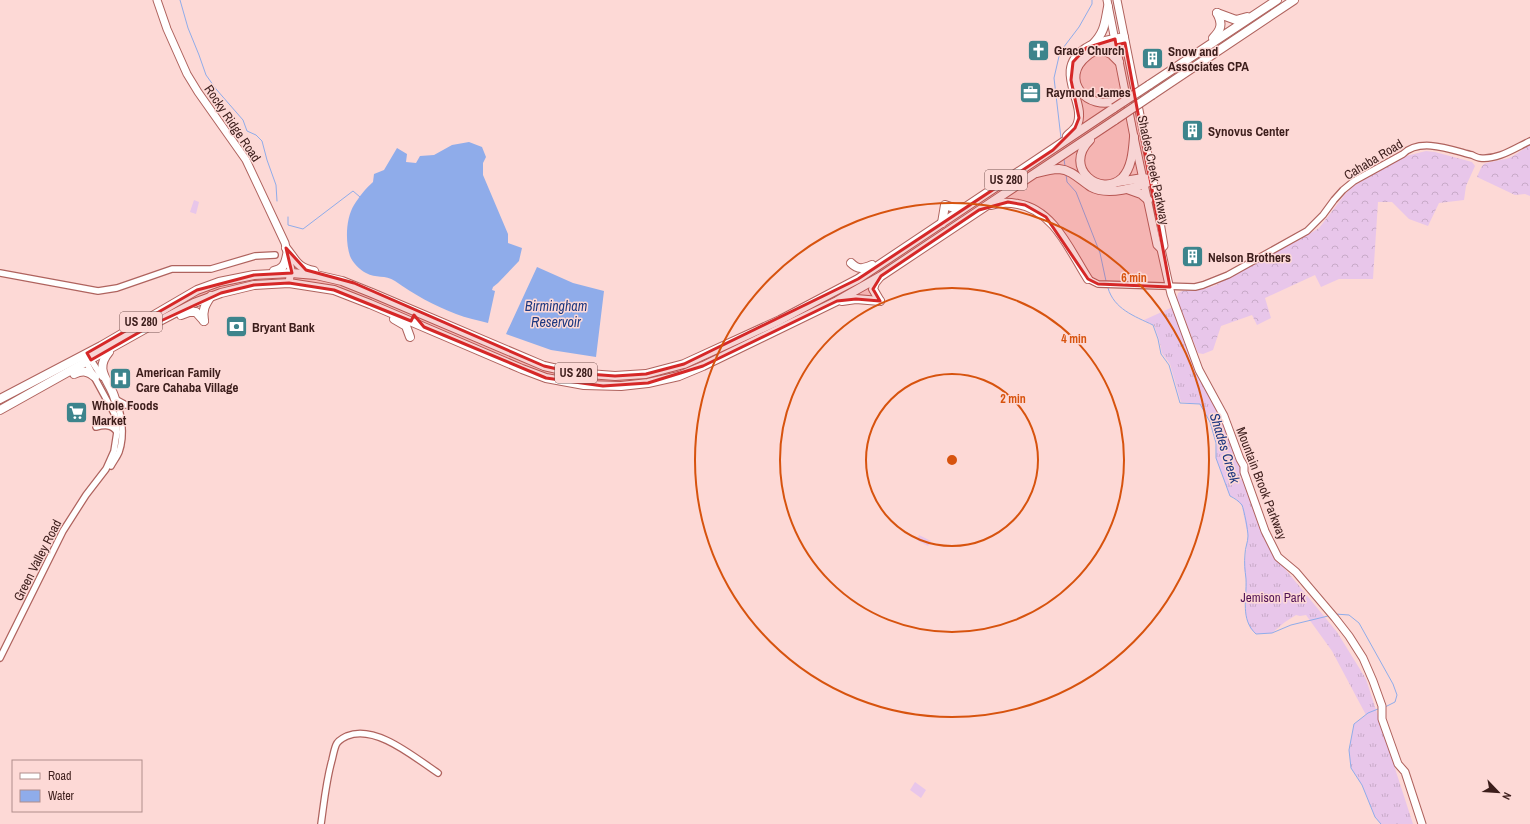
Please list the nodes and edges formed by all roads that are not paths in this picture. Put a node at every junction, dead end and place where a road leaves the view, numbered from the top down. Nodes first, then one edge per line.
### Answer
1 (157, 0) edge
2 (1117, 0) edge
3 (1277, 0) edge
4 (1294, 0) edge
5 (1108, 3) edge
6 (1254, 14) junction
7 (1125, 40) junction
8 (1116, 42) junction
9 (1097, 46) junction
10 (1203, 48) junction
11 (1119, 62) junction
12 (1148, 83) junction
13 (1074, 84) junction
14 (1103, 128) junction
15 (1134, 137) junction
16 (1530, 141) edge
17 (1053, 150) junction
18 (1035, 173) junction
19 (1153, 180) junction
20 (1144, 181) junction
21 (1115, 182) junction
22 (1127, 188) junction
23 (1148, 200) junction
24 (967, 206) junction
25 (979, 210) junction
26 (942, 223) junction
27 (928, 232) junction
28 (1162, 249) junction
29 (286, 252) junction
30 (275, 255) dead end
31 (890, 258) junction
32 (0, 273) edge
33 (291, 273) junction
34 (1167, 273) junction
35 (267, 274) junction
36 (881, 276) junction
37 (1088, 279) joint
38 (289, 283) junction
39 (863, 286) junction
40 (842, 287) junction
41 (1170, 287) junction
42 (1185, 288) junction
43 (372, 293) junction
44 (211, 296) junction
45 (353, 297) junction
46 (837, 301) junction
47 (168, 317) junction
48 (428, 326) junction
49 (115, 346) junction
50 (87, 358) junction
51 (544, 366) junction
52 (95, 377) junction
53 (55, 380) junction
54 (0, 399) edge
55 (115, 400) junction
56 (131, 405) dead end
57 (0, 410) edge
58 (96, 427) dead end
59 (117, 432) junction
60 (86, 495) junction
61 (0, 658) edge
62 (438, 773) dead end
63 (321, 824) edge
64 (1422, 824) edge

1 - 29 main road, Rocky Ridge Road
2 - 7 main road, Shades Creek Parkway
3 - 6 highway
4 - 14 highway, US 280, bridge
5 - 8 main road, Shades Creek Parkway
5 - 9 highway
6 - 10 highway
6 - 10 highway
7 - 8 highway
7 - 19 main road, Shades Creek Parkway
8 - 9 highway
8 - 11 main road, Shades Creek Parkway
9 - 11 highway
9 - 13 highway
10 - 12 highway
11 - 15 main road, Shades Creek Parkway
12 - 13 highway
12 - 17 highway, US 280, bridge
13 - 17 highway
14 - 18 highway, US 280
14 - 21 highway
15 - 20 main road, Shades Creek Parkway
15 - 21 highway
16 - 42 street, Cahaba Road
17 - 24 highway, US 280
18 - 22 highway
18 - 25 highway, US 280
19 - 20 highway
19 - 28 main road, Shades Creek Parkway
20 - 21 highway
20 - 22 highway
20 - 23 main road, Shades Creek Parkway
22 - 23 highway
23 - 28 main road, Shades Creek Parkway
24 - 26 highway, US 280
24 - 26 highway
25 - 36 highway, US 280
25 - 37 highway
26 - 27 highway, US 280
27 - 31 highway, US 280
27 - 39 highway
28 - 34 main road, Shades Creek Parkway
29 - 33 main road, Rocky Ridge Road
29 - 35 highway
29 - 43 highway
30 - 32 street
31 - 40 highway, US 280
31 - 40 highway
33 - 35 highway, US 280
33 - 38 main road, Rocky Ridge Road
33 - 43 highway, US 280
34 - 41 main road, Shades Creek Parkway
34 - 42 street
35 - 50 highway, US 280
36 - 39 highway, US 280
36 - 46 highway
37 - 41 street, Cahaba Road
38 - 44 highway, US 280
38 - 45 highway, US 280
39 - 46 highway, US 280
40 - 51 highway, US 280
41 - 42 street, Cahaba Road
41 - 64 main road, Mountain Brook Parkway
43 - 51 highway, US 280
44 - 47 highway, US 280
44 - 47 highway
45 - 48 highway, US 280
45 - 48 highway
46 - 48 highway, US 280
47 - 49 highway, US 280
48 - 51 highway
49 - 50 highway, US 280
49 - 55 highway
50 - 52 street, Green Valley Road
50 - 53 highway, US 280
50 - 54 highway, US 280
50 - 55 street, Green Valley Road
52 - 53 highway
52 - 59 street, Green Valley Road
53 - 57 highway, US 280
55 - 56 street
55 - 60 street, Green Valley Road
58 - 59 street
59 - 60 street, Green Valley Road
60 - 61 street, Green Valley Road
62 - 63 street

